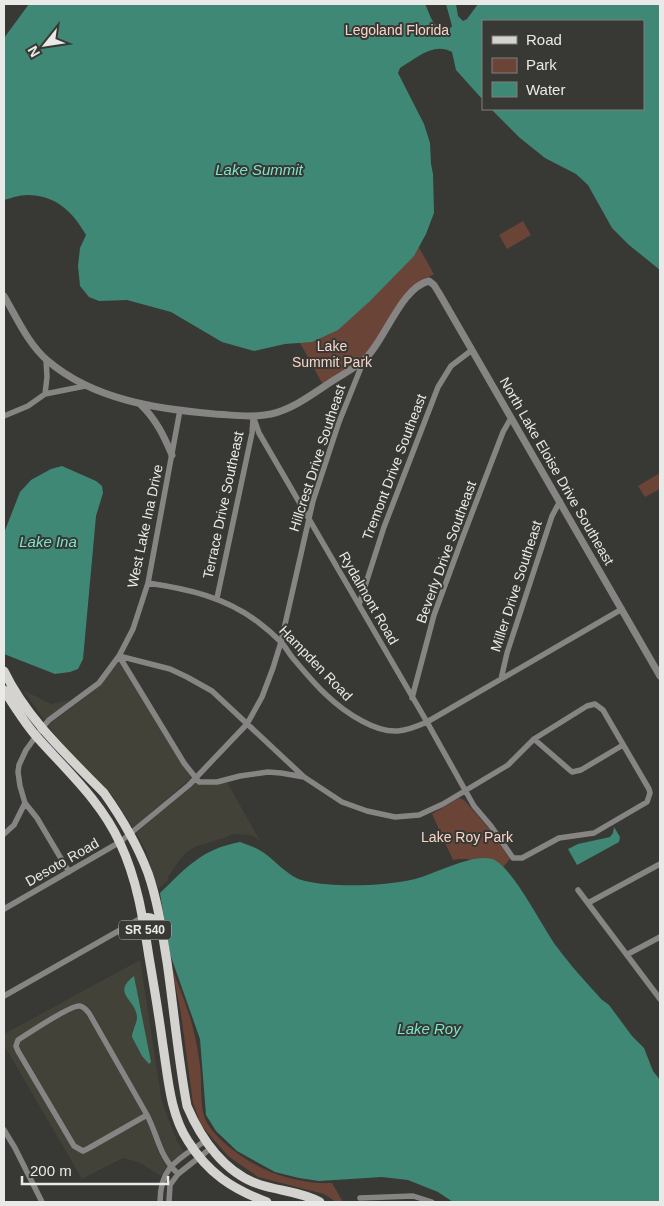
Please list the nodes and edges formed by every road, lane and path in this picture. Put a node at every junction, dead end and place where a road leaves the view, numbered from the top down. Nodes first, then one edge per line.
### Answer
1 (4, 296) edge
2 (472, 350) junction
3 (46, 359) junction
4 (364, 360) junction
5 (85, 386) junction
6 (45, 394) junction
7 (140, 404) junction
8 (180, 410) junction
9 (4, 416) edge
10 (253, 416) junction
11 (511, 418) junction
12 (172, 455) junction
13 (560, 501) junction
14 (309, 518) junction
15 (148, 584) junction
16 (217, 598) junction
17 (359, 604) junction
18 (622, 609) junction
19 (281, 642) junction
20 (119, 656) junction
21 (5, 674) edge
22 (660, 676) edge
23 (501, 680) junction
24 (4, 690) edge
25 (412, 698) junction
26 (427, 722) junction
27 (247, 724) junction
28 (42, 728) junction
29 (36, 736) junction
30 (534, 739) junction
31 (623, 745) junction
32 (304, 777) junction
33 (195, 778) junction
34 (465, 791) junction
35 (25, 803) junction
36 (4, 834) edge
37 (130, 834) junction
38 (120, 842) junction
39 (660, 864) edge
40 (69, 872) junction
41 (578, 890) dead end
42 (588, 903) junction
43 (4, 909) edge
44 (143, 917) junction
45 (660, 936) edge
46 (164, 946) junction
47 (628, 954) junction
48 (4, 996) edge
49 (660, 999) edge
50 (147, 1115) junction
51 (4, 1130) edge
52 (208, 1145) junction
53 (194, 1149) junction
54 (199, 1157) junction
55 (170, 1167) junction
56 (178, 1174) junction
57 (360, 1198) dead end
58 (405, 1200) edge
59 (42, 1202) edge
60 (160, 1202) edge
61 (169, 1202) edge
62 (267, 1202) edge
63 (320, 1202) edge
64 (432, 1202) edge

1 - 3 street
2 - 4 street, North Lake Eloise Drive Southeast
2 - 11 street, North Lake Eloise Drive Southeast
2 - 17 street, Tremont Drive Southeast
3 - 5 street
3 - 6 street
4 - 10 street
4 - 14 street, Hillcrest Drive Southeast
5 - 6 street
5 - 7 street
6 - 9 street
7 - 8 street
7 - 12 street
8 - 10 street
8 - 12 street, West Lake Ina Drive
10 - 14 street, Rydalmont Road
10 - 16 street, Terrace Drive Southeast
11 - 13 street, North Lake Eloise Drive Southeast
11 - 25 street, Beverly Drive Southeast
12 - 15 street, West Lake Ina Drive
13 - 18 street, North Lake Eloise Drive Southeast
13 - 23 street, Miller Drive Southeast
14 - 17 street, Rydalmont Road
14 - 19 street, Hillcrest Drive Southeast
15 - 16 street, Hampden Road
15 - 20 street, West Lake Ina Drive
16 - 19 street, Hampden Road
17 - 25 street, Rydalmont Road
18 - 22 street, North Lake Eloise Drive Southeast
18 - 23 street, Hampden Road
19 - 26 street, Hampden Road
19 - 27 street, Hillcrest Drive Southeast
20 - 27 street
20 - 28 street, West Lake Ina Drive
20 - 33 street
21 - 28 main road, SR 540
23 - 26 street, Hampden Road
24 - 29 main road, SR 540
25 - 26 street, Rydalmont Road
26 - 34 street, Rydalmont Road
27 - 32 street
27 - 33 street, Hillcrest Drive Southeast
28 - 29 street, West Lake Ina Drive
28 - 37 main road, SR 540
29 - 35 street, West Lake Ina Drive
29 - 38 main road, SR 540
30 - 31 street
30 - 31 street
30 - 34 street
31 - 34 street, Rydalmont Road
32 - 33 street
32 - 34 street
33 - 37 street, Hillcrest Drive Southeast
35 - 36 street
35 - 40 street
37 - 38 street, Desoto Road
37 - 46 main road, SR 540
38 - 40 street, Desoto Road
38 - 44 main road, SR 540
39 - 42 street
40 - 43 street, Desoto Road
41 - 42 street
42 - 47 street
44 - 46 main road
44 - 48 street
44 - 53 main road, SR 540
45 - 47 street
46 - 52 main road, SR 540
47 - 49 street
50 - 50 street
50 - 55 street
51 - 59 street
52 - 53 street
52 - 54 street
52 - 63 main road, SR 540
53 - 54 main road, SR 540
53 - 55 street
54 - 56 street
54 - 62 main road, SR 540
55 - 56 street
55 - 60 street
56 - 61 street
57 - 58 street
58 - 64 street

